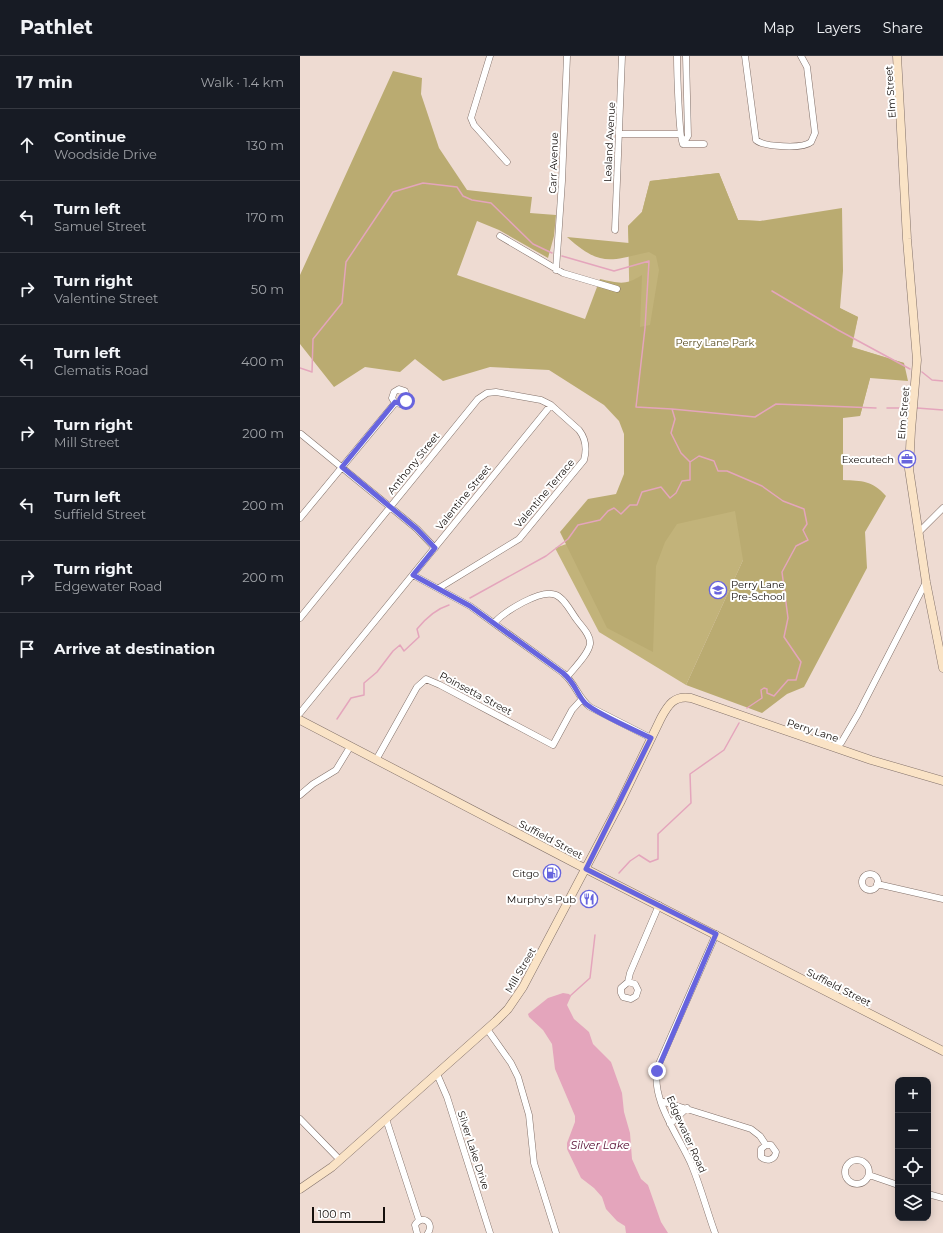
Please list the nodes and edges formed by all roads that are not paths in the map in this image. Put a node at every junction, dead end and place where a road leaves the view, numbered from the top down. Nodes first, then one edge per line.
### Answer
1 (490, 56) edge
2 (567, 56) edge
3 (622, 56) edge
4 (677, 56) edge
5 (686, 56) edge
6 (745, 56) edge
7 (801, 56) edge
8 (897, 56) edge
9 (620, 134) junction
10 (679, 134) junction
11 (682, 144) junction
12 (704, 144) dead end
13 (507, 162) dead end
14 (615, 230) dead end
15 (500, 236) dead end
16 (556, 270) junction
17 (617, 289) dead end
18 (395, 402) dead end
19 (551, 405) junction
20 (301, 434) edge
21 (342, 467) junction
22 (391, 507) junction
23 (943, 508) edge
24 (300, 518) edge
25 (918, 533) junction
26 (435, 548) junction
27 (413, 575) junction
28 (926, 582) junction
29 (439, 588) junction
30 (300, 618) edge
31 (494, 623) junction
32 (943, 668) edge
33 (567, 677) junction
34 (678, 698) joint
35 (582, 699) junction
36 (300, 713) edge
37 (300, 720) edge
38 (651, 738) junction
39 (834, 746) junction
40 (350, 747) junction
41 (376, 760) junction
42 (943, 781) edge
43 (300, 795) edge
44 (586, 869) junction
45 (877, 884) dead end
46 (943, 899) edge
47 (659, 905) junction
48 (716, 934) junction
49 (628, 982) dead end
50 (487, 1029) junction
51 (943, 1051) edge
52 (437, 1074) junction
53 (661, 1100) junction
54 (687, 1108) junction
55 (300, 1119) edge
56 (386, 1119) junction
57 (670, 1124) junction
58 (766, 1145) dead end
59 (340, 1160) junction
60 (868, 1175) junction
61 (895, 1184) edge
62 (300, 1189) edge
63 (931, 1195) edge
64 (943, 1198) edge
65 (419, 1220) junction
66 (417, 1233) edge
67 (428, 1233) edge
68 (490, 1233) edge
69 (556, 1233) edge
70 (715, 1233) edge

1 - 13 street
2 - 16 street, Carr Avenue
3 - 9 street, Lealand Avenue
4 - 10 street
5 - 11 street
6 - 7 street
8 - 25 street, Elm Street
9 - 10 street
9 - 14 street, Lealand Avenue
10 - 11 street
11 - 12 street
15 - 16 street
16 - 17 street
18 - 21 street
19 - 22 street, Anthony Street
19 - 26 street, Valentine Street
19 - 29 street, Valentine Terrace
20 - 21 street
21 - 22 street
21 - 24 street
22 - 26 street
22 - 30 street, Anthony Street
23 - 25 street
25 - 28 street, Elm Street
26 - 27 street, Valentine Street
27 - 29 street
27 - 36 street, Valentine Street
28 - 32 street, Elm Street
28 - 39 street
29 - 31 street
31 - 33 street
31 - 33 street
33 - 35 street
34 - 38 street, Mill Street
34 - 39 street, Perry Lane
35 - 38 street
35 - 41 street, Poinsetta Street
37 - 40 street, Suffield Street
38 - 44 street, Mill Street
39 - 42 street, Perry Lane
40 - 41 street, Suffield Street
40 - 43 street
41 - 44 street, Suffield Street
44 - 47 street, Suffield Street
44 - 50 street, Mill Street
45 - 46 street
47 - 48 street, Suffield Street
47 - 49 street
48 - 51 street, Suffield Street
48 - 53 street, Edgewater Road
50 - 52 street, Mill Street
50 - 69 street
52 - 56 street, Mill Street
52 - 68 street, Silver Lake Drive
53 - 54 street
53 - 57 street, Edgewater Road
54 - 57 street
54 - 58 street
55 - 59 street
56 - 59 street, Mill Street
56 - 65 street
57 - 70 street, Edgewater Road
59 - 62 street, Mill Street
60 - 60 street
60 - 61 street
63 - 64 street
65 - 66 street
65 - 67 street

